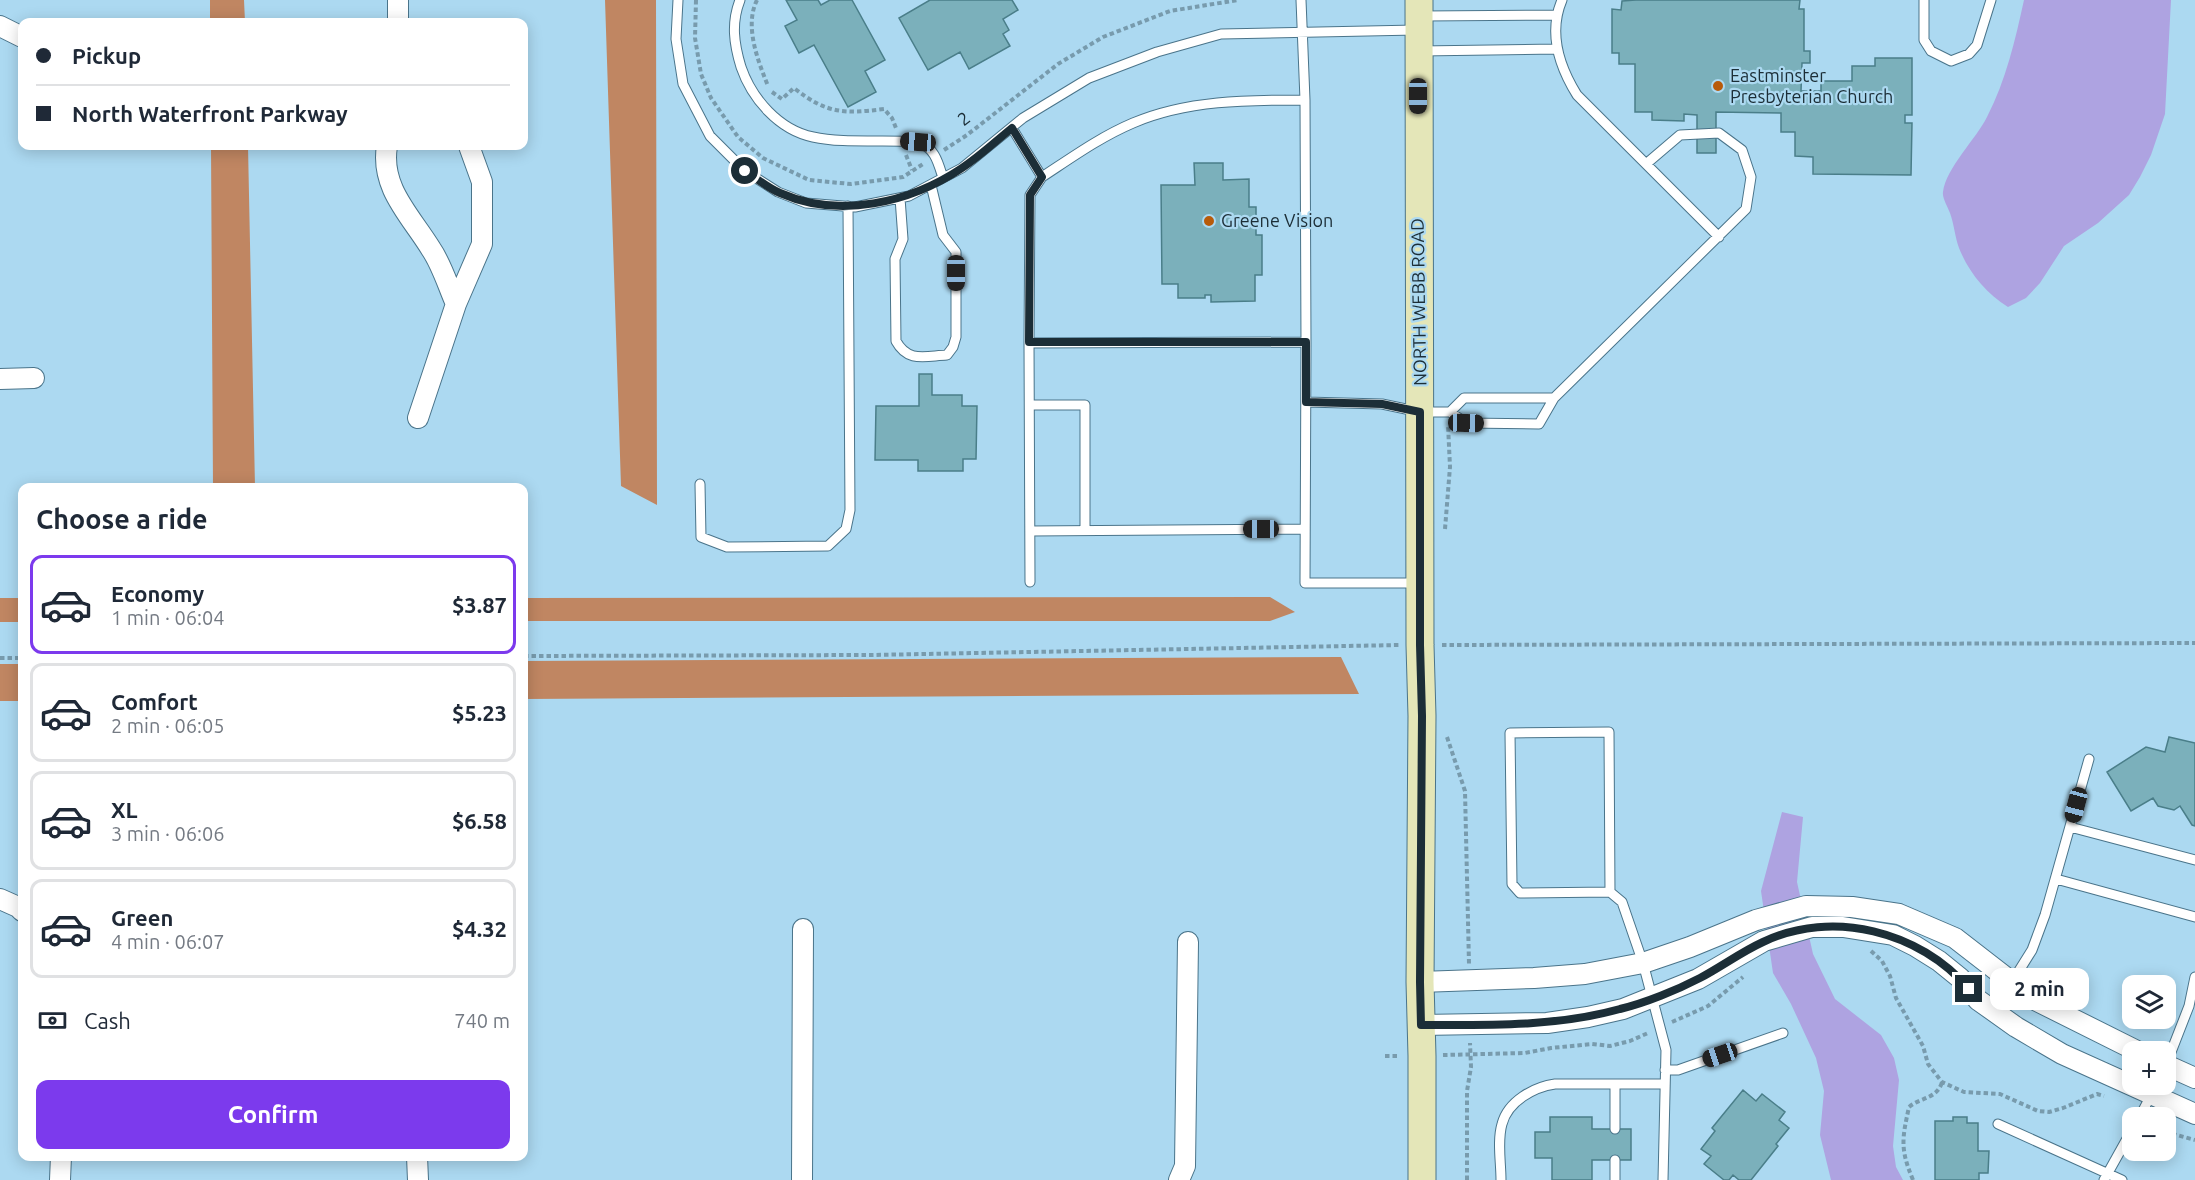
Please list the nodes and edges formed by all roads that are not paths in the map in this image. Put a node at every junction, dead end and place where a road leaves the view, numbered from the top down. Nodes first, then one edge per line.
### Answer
1 (398, 0) edge
2 (678, 0) edge
3 (740, 0) edge
4 (1301, 0) edge
5 (1562, 0) edge
6 (1924, 0) edge
7 (1991, 0) edge
8 (1556, 15) junction
9 (398, 18) edge
10 (1418, 24) edge
11 (0, 26) edge
12 (1302, 32) junction
13 (18, 35) edge
14 (1556, 49) junction
15 (1305, 100) junction
16 (1012, 128) junction
17 (387, 150) edge
18 (470, 150) edge
19 (1647, 164) junction
20 (1042, 177) junction
21 (943, 178) junction
22 (931, 184) junction
23 (900, 198) junction
24 (848, 206) junction
25 (1719, 237) junction
26 (456, 304) junction
27 (1029, 342) junction
28 (1306, 342) junction
29 (34, 378) dead end
30 (0, 379) edge
31 (1554, 398) junction
32 (1306, 402) junction
33 (1030, 405) junction
34 (1439, 412) junction
35 (418, 418) dead end
36 (700, 484) dead end
37 (1305, 529) junction
38 (1085, 530) junction
39 (1030, 531) junction
40 (1030, 582) dead end
41 (1420, 584) junction
42 (2089, 759) dead end
43 (2070, 827) junction
44 (2195, 860) edge
45 (2056, 879) junction
46 (1610, 892) junction
47 (0, 899) edge
48 (18, 907) edge
49 (2195, 917) edge
50 (803, 930) dead end
51 (1188, 942) dead end
52 (1643, 963) junction
53 (2195, 977) edge
54 (1420, 982) junction
55 (2012, 982) junction
56 (1653, 997) junction
57 (1421, 1025) junction
58 (1783, 1033) dead end
59 (2175, 1041) edge
60 (2122, 1044) edge
61 (2176, 1069) edge
62 (1665, 1070) junction
63 (2122, 1077) edge
64 (2195, 1078) edge
65 (1615, 1084) junction
66 (1664, 1084) junction
67 (2164, 1095) edge
68 (2195, 1114) edge
69 (1998, 1124) dead end
70 (1615, 1129) dead end
71 (2122, 1147) edge
72 (1615, 1160) dead end
73 (61, 1161) edge
74 (417, 1161) edge
75 (2105, 1177) edge
76 (60, 1180) edge
77 (418, 1180) edge
78 (802, 1180) edge
79 (1179, 1180) edge
80 (1422, 1180) edge
81 (1501, 1180) edge
82 (1615, 1180) edge
83 (1663, 1180) edge
84 (2122, 1180) edge

1 - 9 street
2 - 24 lane
3 - 21 lane
4 - 12 lane
5 - 8 lane
6 - 7 lane
8 - 10 lane
8 - 14 lane
10 - 12 lane
10 - 14 lane
10 - 34 main road, NORTH WEBB ROAD
11 - 13 street
12 - 15 lane
12 - 16 lane
14 - 19 lane
15 - 20 lane
15 - 28 lane
16 - 20 lane
16 - 21 lane
17 - 26 street
18 - 26 street
19 - 25 lane
19 - 25 lane
20 - 27 lane
21 - 22 lane
22 - 23 lane
22 - 23 lane
23 - 24 lane
24 - 36 lane
25 - 31 lane
26 - 35 street
27 - 28 lane
27 - 33 lane
28 - 32 lane
29 - 30 street
31 - 34 lane
31 - 34 lane
32 - 34 lane
32 - 37 lane
33 - 38 lane
33 - 39 lane
34 - 41 main road, NORTH WEBB ROAD
37 - 38 lane
37 - 41 lane
38 - 39 lane
39 - 40 lane
41 - 54 main road, NORTH WEBB ROAD
42 - 43 lane
43 - 44 lane
43 - 45 lane
45 - 49 lane
45 - 55 lane
46 - 46 lane
46 - 52 lane
47 - 48 street
50 - 78 street
51 - 79 street
52 - 54 street
52 - 55 street
52 - 56 lane
53 - 59 lane
54 - 57 main road, NORTH WEBB ROAD
55 - 60 street
56 - 57 street
56 - 62 lane
56 - 63 street
57 - 80 main road, NORTH WEBB ROAD
58 - 62 lane
61 - 64 street
62 - 66 lane
65 - 66 lane
65 - 70 lane
65 - 81 lane
66 - 83 lane
67 - 68 street
69 - 75 lane
71 - 75 lane
72 - 82 lane
73 - 76 street
74 - 77 street
75 - 84 lane

